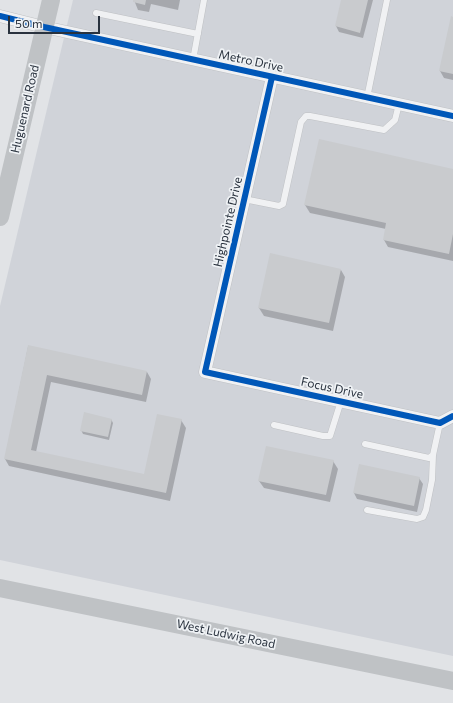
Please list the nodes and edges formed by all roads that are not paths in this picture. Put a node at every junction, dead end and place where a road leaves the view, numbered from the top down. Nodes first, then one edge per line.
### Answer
1 (51, 0) edge
2 (204, 0) edge
3 (387, 0) edge
4 (96, 13) dead end
5 (0, 16) edge
6 (44, 27) junction
7 (198, 34) junction
8 (193, 60) junction
9 (272, 77) junction
10 (367, 98) junction
11 (399, 104) junction
12 (453, 116) edge
13 (244, 199) junction
14 (0, 217) edge
15 (205, 372) joint
16 (341, 402) junction
17 (453, 416) edge
18 (440, 423) junction
19 (274, 425) dead end
20 (366, 444) dead end
21 (433, 455) junction
22 (367, 510) dead end
23 (0, 588) edge
24 (453, 681) edge

1 - 6 main road, Huguenard Road
2 - 7 lane
3 - 10 lane
4 - 7 lane
5 - 6 street, Metro Drive
6 - 8 street, Metro Drive
6 - 14 main road, Huguenard Road
7 - 8 lane
8 - 9 street, Metro Drive
9 - 10 street, Metro Drive
9 - 13 street, Highpointe Drive
10 - 11 street, Metro Drive
11 - 12 street, Metro Drive
11 - 13 lane
13 - 15 street, Highpointe Drive
15 - 16 street, Focus Drive
16 - 18 street, Focus Drive
16 - 19 lane
17 - 18 street
18 - 21 lane
20 - 21 lane
21 - 22 lane
23 - 24 main road, West Ludwig Road

